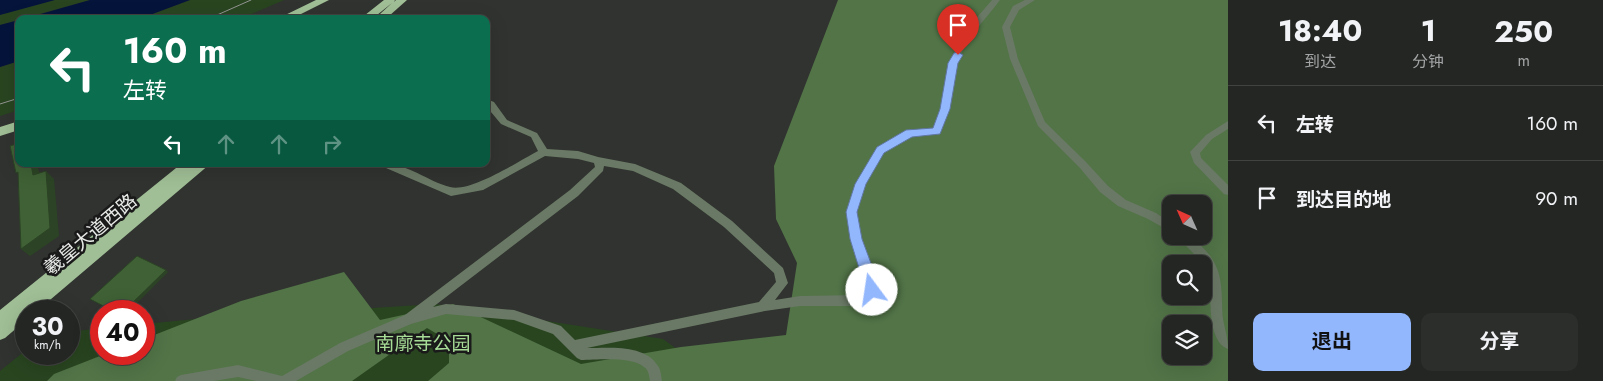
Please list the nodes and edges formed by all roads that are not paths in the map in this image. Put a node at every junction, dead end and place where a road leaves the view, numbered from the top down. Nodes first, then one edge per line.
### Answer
1 (324, 0) edge
2 (390, 0) edge
3 (402, 0) edge
4 (996, 0) edge
5 (1031, 0) edge
6 (380, 9) edge
7 (291, 15) edge
8 (490, 104) edge
9 (1228, 124) edge
10 (15, 126) edge
11 (0, 132) edge
12 (544, 152) junction
13 (598, 161) junction
14 (185, 167) edge
15 (200, 167) edge
16 (394, 167) edge
17 (1228, 191) edge
18 (1162, 222) edge
19 (1192, 245) edge
20 (761, 308) junction
21 (0, 319) edge
22 (409, 320) junction
23 (0, 333) edge
24 (1228, 344) edge
25 (574, 346) junction
26 (181, 381) edge
27 (280, 381) edge
28 (285, 381) edge
29 (656, 381) edge

1 - 7 main road
2 - 6 main road
3 - 6 main road
4 - 20 street
5 - 18 street
8 - 12 street
9 - 17 street
10 - 11 main road
12 - 13 street
12 - 16 street
13 - 20 street
13 - 22 street
14 - 21 main road, 羲皇大道西路
15 - 23 main road, 羲皇大道西路
19 - 24 street
20 - 25 street
22 - 25 street
22 - 28 street
25 - 29 street
26 - 27 street

